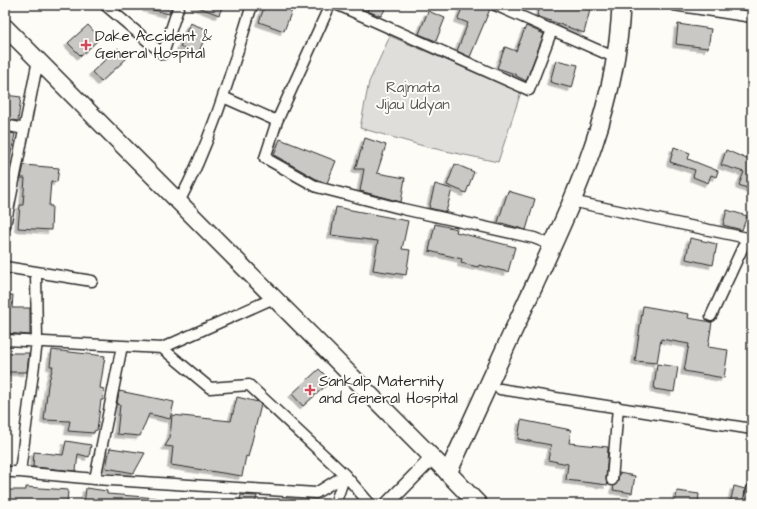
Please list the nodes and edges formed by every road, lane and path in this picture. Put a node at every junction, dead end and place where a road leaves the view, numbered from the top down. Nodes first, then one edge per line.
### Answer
1 (105, 5) edge
2 (179, 5) edge
3 (252, 5) edge
4 (330, 5) edge
5 (338, 5) edge
6 (495, 5) edge
7 (621, 5) edge
8 (674, 5) edge
9 (752, 17) edge
10 (5, 27) edge
11 (552, 30) junction
12 (616, 58) junction
13 (38, 60) junction
14 (223, 97) junction
15 (277, 121) junction
16 (5, 125) edge
17 (24, 129) junction
18 (571, 201) junction
19 (180, 202) junction
20 (5, 226) edge
21 (749, 239) edge
22 (552, 245) junction
23 (5, 268) edge
24 (36, 272) junction
25 (92, 280) dead end
26 (274, 298) junction
27 (710, 316) dead end
28 (5, 340) edge
29 (37, 342) junction
30 (122, 346) junction
31 (162, 348) junction
32 (500, 389) dead end
33 (618, 407) junction
34 (752, 429) edge
35 (433, 457) junction
36 (5, 472) edge
37 (20, 472) junction
38 (448, 473) junction
39 (345, 475) junction
40 (95, 479) junction
41 (612, 480) dead end
42 (752, 489) edge
43 (335, 504) edge
44 (370, 504) edge
45 (387, 504) edge
46 (478, 504) edge
47 (749, 504) edge

1 - 2 street
3 - 14 street
4 - 15 street
5 - 11 street
6 - 11 street
7 - 12 highway
8 - 9 street
10 - 13 main road
11 - 12 street
12 - 18 highway
13 - 17 street
13 - 19 main road
14 - 15 street
14 - 19 street
15 - 22 street
16 - 17 street
17 - 20 street
18 - 21 street
18 - 22 highway
19 - 26 main road
21 - 27 street
22 - 38 highway
23 - 24 street
24 - 25 street
24 - 29 street
26 - 31 street
26 - 35 main road
28 - 29 street
29 - 30 street
29 - 37 street
30 - 31 street
30 - 40 street
31 - 39 street
32 - 33 street
33 - 34 street
33 - 41 street
35 - 38 main road
35 - 45 street
36 - 37 street
37 - 40 street
38 - 46 highway
39 - 40 street
39 - 43 street
39 - 44 street
42 - 47 street

